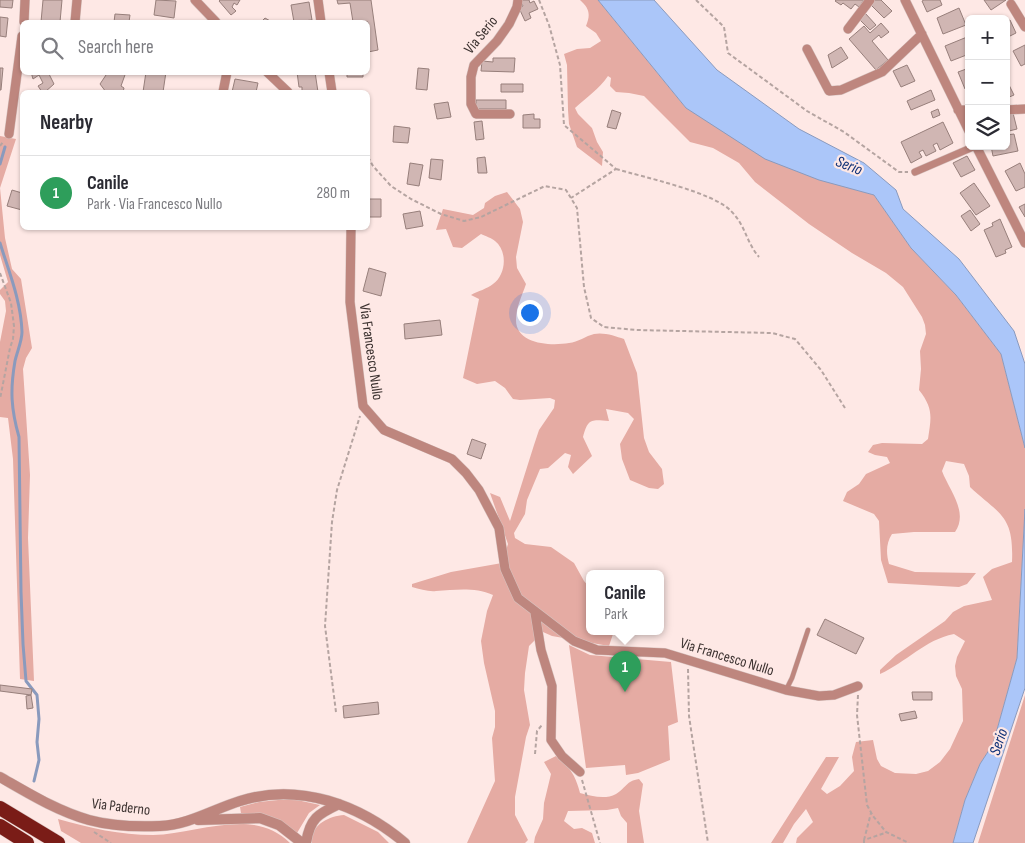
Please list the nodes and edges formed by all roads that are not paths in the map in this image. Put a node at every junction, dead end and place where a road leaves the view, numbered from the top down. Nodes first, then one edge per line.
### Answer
1 (25, 0) edge
2 (77, 0) edge
3 (195, 0) edge
4 (318, 0) edge
5 (518, 0) edge
6 (870, 0) edge
7 (905, 0) edge
8 (1011, 4) dead end
9 (202, 5) edge
10 (24, 20) edge
11 (75, 20) edge
12 (214, 20) edge
13 (321, 20) edge
14 (1025, 27) edge
15 (848, 29) dead end
16 (922, 34) junction
17 (807, 49) dead end
18 (20, 51) edge
19 (226, 75) edge
20 (270, 75) edge
21 (329, 75) edge
22 (223, 90) edge
23 (286, 90) edge
24 (332, 90) edge
25 (958, 110) junction
26 (965, 110) edge
27 (1010, 110) edge
28 (1025, 110) edge
29 (510, 114) dead end
30 (965, 123) edge
31 (9, 134) dead end
32 (966, 150) edge
33 (977, 150) edge
34 (915, 172) dead end
35 (350, 230) edge
36 (1025, 243) edge
37 (535, 613) junction
38 (808, 630) dead end
39 (858, 686) road end
40 (786, 690) junction
41 (580, 772) road end
42 (0, 777) edge
43 (339, 804) junction
44 (0, 808) edge
45 (187, 821) junction
46 (0, 826) edge
47 (22, 840) edge
48 (401, 841) edge
49 (58, 843) edge
50 (304, 843) edge

1 - 10 street
2 - 11 street
3 - 9 street
4 - 13 street
5 - 29 street, Via Serio
6 - 15 street
7 - 16 street
8 - 14 street
9 - 12 street
16 - 17 street
16 - 25 street
18 - 31 street
19 - 22 street
20 - 23 street
21 - 24 street
25 - 26 street
25 - 30 street
27 - 28 street
32 - 34 street
33 - 36 street
35 - 37 street, Via Francesco Nullo
37 - 40 street, Via Francesco Nullo
37 - 41 street
38 - 40 lane
39 - 40 street, Via Francesco Nullo
42 - 45 street, Via Paderno
43 - 45 street, Via Paderno
43 - 48 street, Via Paderno
43 - 50 street, Via Paderno
44 - 49 highway
45 - 50 street, Via Paderno
46 - 47 highway

